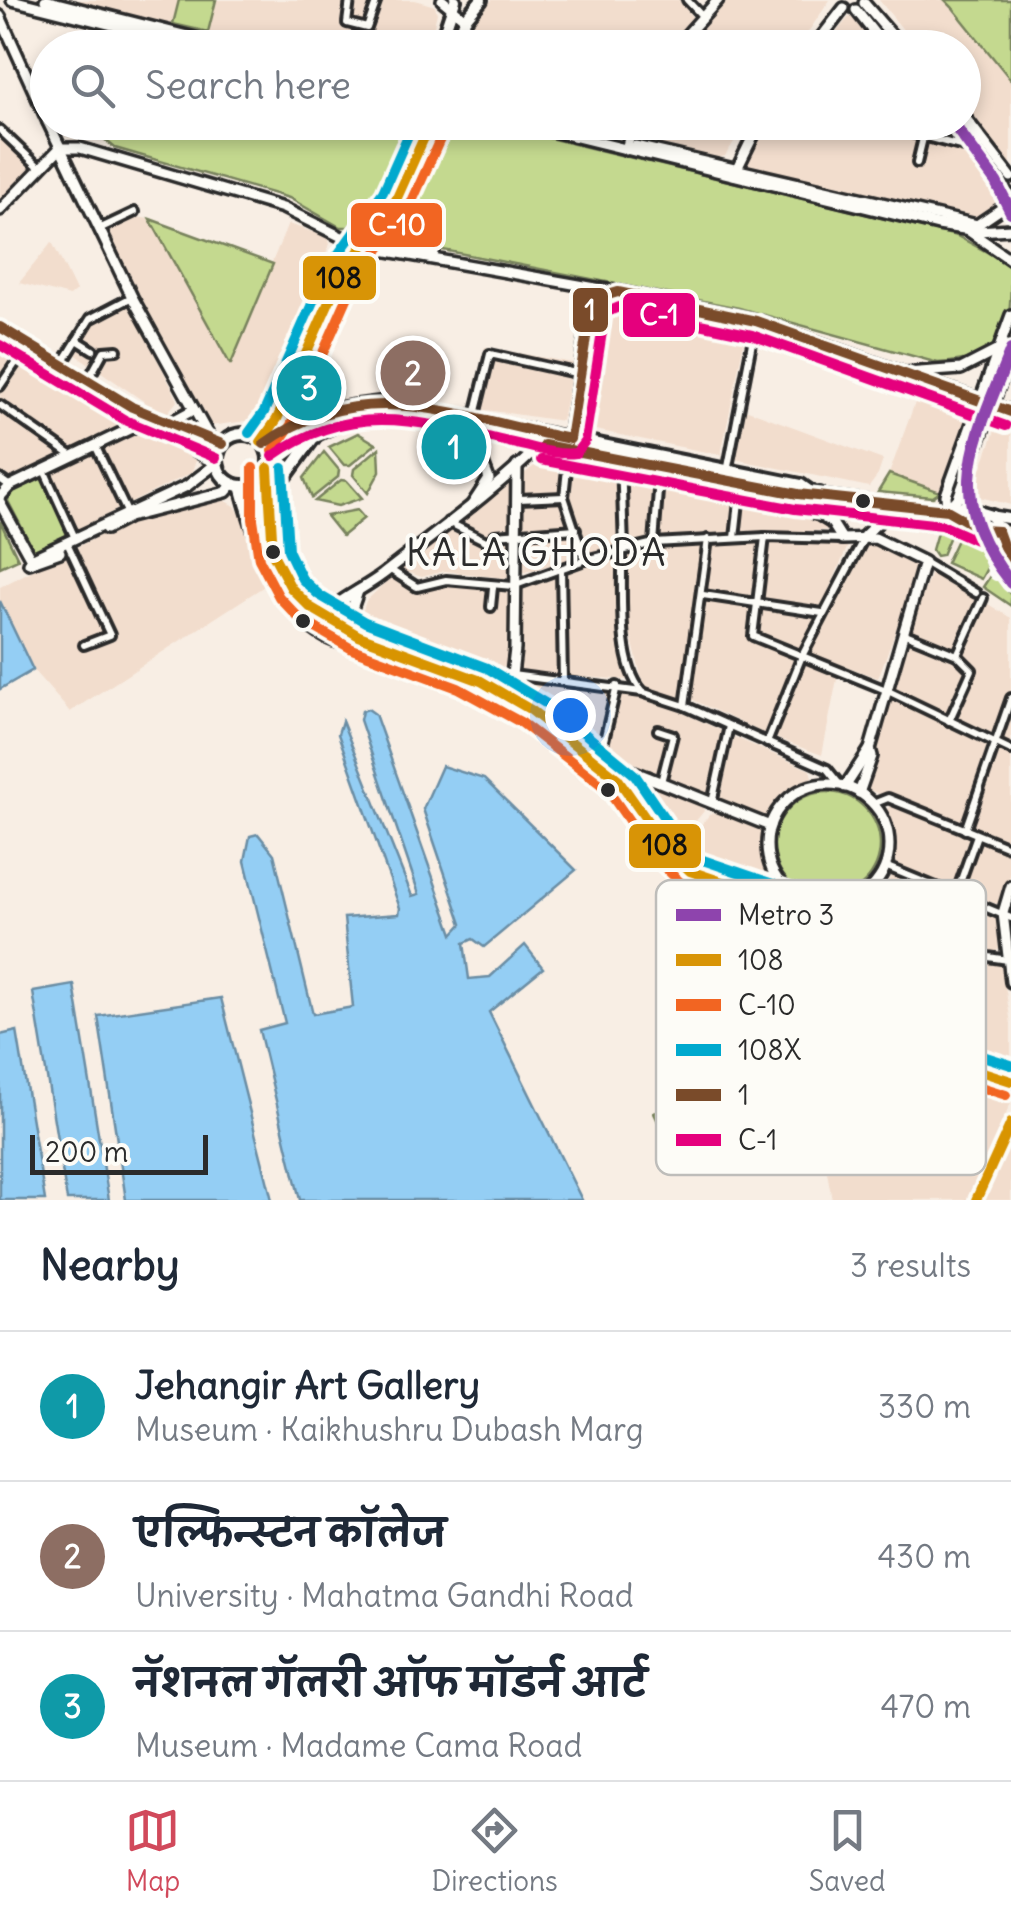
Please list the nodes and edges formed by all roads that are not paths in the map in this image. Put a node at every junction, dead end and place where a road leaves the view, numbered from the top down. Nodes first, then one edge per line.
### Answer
1 (12, 0) edge
2 (44, 0) edge
3 (350, 0) edge
4 (378, 0) edge
5 (463, 0) edge
6 (686, 0) edge
7 (718, 0) edge
8 (449, 2) edge
9 (841, 4) edge
10 (862, 4) edge
11 (474, 7) edge
12 (0, 16) edge
13 (702, 16) junction
14 (132, 30) edge
15 (163, 30) edge
16 (443, 30) edge
17 (464, 30) edge
18 (690, 30) edge
19 (824, 30) edge
20 (876, 30) edge
21 (886, 30) edge
22 (30, 82) edge
23 (0, 130) edge
24 (982, 139) edge
25 (56, 140) edge
26 (408, 140) edge
27 (424, 140) edge
28 (428, 140) edge
29 (596, 140) edge
30 (602, 140) edge
31 (629, 140) edge
32 (750, 140) edge
33 (923, 140) edge
34 (933, 140) edge
35 (962, 140) edge
36 (980, 140) edge
37 (627, 147) junction
38 (60, 148) junction
39 (968, 148) junction
40 (420, 150) junction
41 (917, 163) dead end
42 (38, 166) junction
43 (734, 174) junction
44 (1011, 176) edge
45 (396, 200) junction
46 (1011, 200) edge
47 (0, 210) edge
48 (135, 212) dead end
49 (99, 229) junction
50 (1011, 229) edge
51 (969, 231) junction
52 (345, 242) junction
53 (360, 246) junction
54 (450, 260) junction
55 (1011, 260) edge
56 (582, 286) junction
57 (618, 292) junction
58 (132, 297) junction
59 (591, 306) junction
60 (1011, 316) edge
61 (756, 321) junction
62 (0, 327) edge
63 (0, 338) edge
64 (77, 340) junction
65 (1000, 349) junction
66 (93, 350) dead end
67 (117, 350) dead end
68 (23, 352) junction
69 (1011, 354) edge
70 (61, 366) junction
71 (580, 374) junction
72 (906, 374) junction
73 (87, 381) junction
74 (0, 386) edge
75 (283, 400) junction
76 (988, 402) junction
77 (0, 405) edge
78 (192, 410) junction
79 (1011, 412) edge
80 (303, 421) junction
81 (142, 423) junction
82 (168, 424) junction
83 (472, 425) junction
84 (317, 432) junction
85 (260, 441) junction
86 (217, 442) junction
87 (94, 444) junction
88 (560, 444) junction
89 (71, 455) junction
90 (621, 459) junction
91 (217, 464) junction
92 (660, 465) junction
93 (517, 466) junction
94 (268, 468) junction
95 (44, 469) junction
96 (727, 474) junction
97 (0, 479) edge
98 (489, 479) junction
99 (758, 480) junction
100 (742, 482) junction
101 (237, 485) junction
102 (10, 486) junction
103 (497, 489) junction
104 (780, 490) junction
105 (816, 493) junction
106 (564, 497) junction
107 (519, 499) junction
108 (267, 502) junction
109 (0, 503) edge
110 (472, 505) junction
111 (895, 506) junction
112 (948, 510) junction
113 (126, 512) junction
114 (979, 512) junction
115 (816, 513) junction
116 (993, 516) junction
117 (1011, 519) edge
118 (448, 522) junction
119 (576, 529) junction
120 (982, 530) junction
121 (998, 531) junction
122 (1011, 531) edge
123 (515, 536) junction
124 (864, 536) junction
125 (264, 537) junction
126 (765, 537) junction
127 (75, 538) junction
128 (708, 538) junction
129 (735, 538) junction
130 (842, 539) junction
131 (654, 543) junction
132 (69, 547) junction
133 (623, 549) junction
134 (585, 560) junction
135 (31, 562) junction
136 (924, 562) junction
137 (1011, 568) edge
138 (561, 569) junction
139 (389, 570) junction
140 (1011, 580) edge
141 (512, 586) junction
142 (493, 587) junction
143 (358, 590) junction
144 (703, 595) junction
145 (491, 607) dead end
146 (757, 607) junction
147 (822, 613) junction
148 (324, 614) junction
149 (315, 626) junction
150 (348, 626) junction
151 (904, 633) junction
152 (341, 639) junction
153 (368, 643) junction
154 (84, 645) dead end
155 (957, 655) junction
156 (802, 656) junction
157 (512, 675) junction
158 (563, 680) junction
159 (617, 686) junction
160 (886, 690) junction
161 (499, 692) junction
162 (642, 692) junction
163 (1011, 698) edge
164 (684, 706) junction
165 (949, 721) junction
166 (729, 726) junction
167 (658, 730) dead end
168 (994, 742) junction
169 (767, 743) junction
170 (870, 750) junction
171 (1011, 750) edge
172 (597, 757) junction
173 (648, 778) junction
174 (660, 783) junction
175 (842, 786) junction
176 (859, 794) junction
177 (638, 802) junction
178 (873, 804) junction
179 (711, 806) junction
180 (773, 826) junction
181 (965, 830) junction
182 (977, 835) junction
183 (1011, 848) edge
184 (885, 866) junction
185 (747, 880) edge
186 (776, 880) edge
187 (878, 880) edge
188 (921, 880) edge
189 (961, 880) edge
190 (1011, 886) edge
191 (1007, 916) edge
192 (1009, 960) edge
193 (1011, 982) edge
194 (986, 1062) edge
195 (1011, 1072) edge
196 (986, 1073) edge
197 (1011, 1081) edge
198 (1011, 1122) edge
199 (976, 1200) edge

1 - 14 street
2 - 15 street
3 - 4 street
5 - 11 street
6 - 13 street
7 - 13 street
8 - 11 street
8 - 16 main road
9 - 10 street
9 - 19 street
10 - 20 street
10 - 21 street
11 - 17 main road
12 - 22 street
13 - 18 street
23 - 42 street
24 - 44 street
25 - 38 street
26 - 52 main road
27 - 40 main road
28 - 40 main road
29 - 37 street
30 - 37 street
31 - 37 street
32 - 43 street
33 - 41 street
34 - 39 street
35 - 39 street
36 - 39 street
37 - 43 street
38 - 42 street
38 - 49 street
38 - 52 street
39 - 46 street
40 - 45 main road
42 - 47 street
43 - 46 street
43 - 51 street
45 - 53 main road
45 - 54 street
48 - 49 street
49 - 58 street
50 - 51 street
51 - 55 street
52 - 53 street
52 - 85 main road
53 - 54 street
53 - 75 main road
54 - 56 street
56 - 57 street
56 - 59 street
57 - 59 main road
57 - 61 main road
58 - 64 street
58 - 78 street
59 - 71 main road
60 - 65 street
61 - 72 main road
61 - 96 street
62 - 70 street
63 - 68 street
64 - 66 street
64 - 70 street
65 - 72 street
65 - 76 street
67 - 73 street
68 - 74 street
68 - 81 street
69 - 76 street
70 - 73 street
71 - 83 street
71 - 88 main road
72 - 76 main road
73 - 82 street
75 - 80 main road
75 - 85 main road
76 - 79 main road
76 - 112 street
77 - 89 street
78 - 82 street
78 - 86 street
80 - 83 main road
80 - 85 main road
81 - 87 street
81 - 91 street
82 - 86 street
83 - 84 main road
83 - 88 main road
83 - 98 street
84 - 94 main road
84 - 108 main road
85 - 86 main road
85 - 94 main road
86 - 91 main road
87 - 89 street
87 - 113 street
88 - 90 main road
88 - 93 street
88 - 96 main road
88 - 106 street
89 - 95 street
90 - 92 main road
90 - 133 street
91 - 101 main road
91 - 113 street
92 - 96 main road
92 - 131 street
93 - 103 street
93 - 107 street
94 - 101 main road
94 - 108 main road
95 - 102 street
95 - 127 street
96 - 99 main road
96 - 100 main road
97 - 102 street
98 - 103 street
98 - 110 street
99 - 100 main road
99 - 104 main road
99 - 105 main road
100 - 129 street
101 - 125 main road
101 - 132 street
102 - 109 street
103 - 110 street
104 - 105 main road
104 - 115 street
105 - 111 main road
105 - 115 main road
106 - 107 street
106 - 119 street
107 - 123 street
108 - 125 main road
109 - 135 street
110 - 118 street
111 - 112 main road
111 - 124 street
112 - 114 main road
112 - 120 main road
113 - 127 street
114 - 116 main road
114 - 120 main road
115 - 130 street
116 - 117 street
116 - 121 main road
118 - 123 street
118 - 139 street
119 - 123 street
119 - 134 street
120 - 121 main road
120 - 140 main road
121 - 122 street
121 - 137 main road
123 - 141 street
124 - 130 street
124 - 136 street
124 - 147 street
125 - 148 main road
125 - 149 main road
126 - 129 street
126 - 130 street
126 - 146 street
127 - 135 street
128 - 129 street
128 - 131 street
128 - 144 street
131 - 133 street
132 - 135 street
132 - 154 street
133 - 134 street
133 - 162 street
134 - 138 street
136 - 151 street
136 - 155 street
138 - 141 street
138 - 158 street
139 - 142 street
139 - 143 street
141 - 142 street
141 - 157 street
142 - 145 street
143 - 148 street
143 - 150 street
144 - 146 street
144 - 164 street
146 - 147 street
146 - 156 street
147 - 156 street
148 - 149 street
148 - 150 main road
149 - 152 main road
150 - 152 street
150 - 153 main road
151 - 155 street
151 - 160 street
152 - 153 main road
153 - 161 main road
155 - 165 street
156 - 160 street
156 - 169 street
157 - 158 street
157 - 161 street
158 - 159 street
159 - 162 street
159 - 172 street
160 - 165 street
160 - 170 street
161 - 172 main road
162 - 164 street
163 - 168 street
164 - 166 street
165 - 168 street
166 - 169 street
166 - 179 street
167 - 174 street
168 - 171 street
168 - 181 street
169 - 175 street
170 - 175 street
170 - 176 street
172 - 173 street
172 - 177 main road
173 - 174 street
173 - 177 main road
174 - 179 street
175 - 176 street
175 - 180 street
176 - 178 street
177 - 185 main road
178 - 181 street
178 - 184 street
179 - 180 street
180 - 186 street
181 - 182 street
182 - 183 street
182 - 189 street
184 - 187 street
184 - 188 street
190 - 191 street
191 - 192 street
192 - 193 street
194 - 195 main road
196 - 197 main road
198 - 199 street

